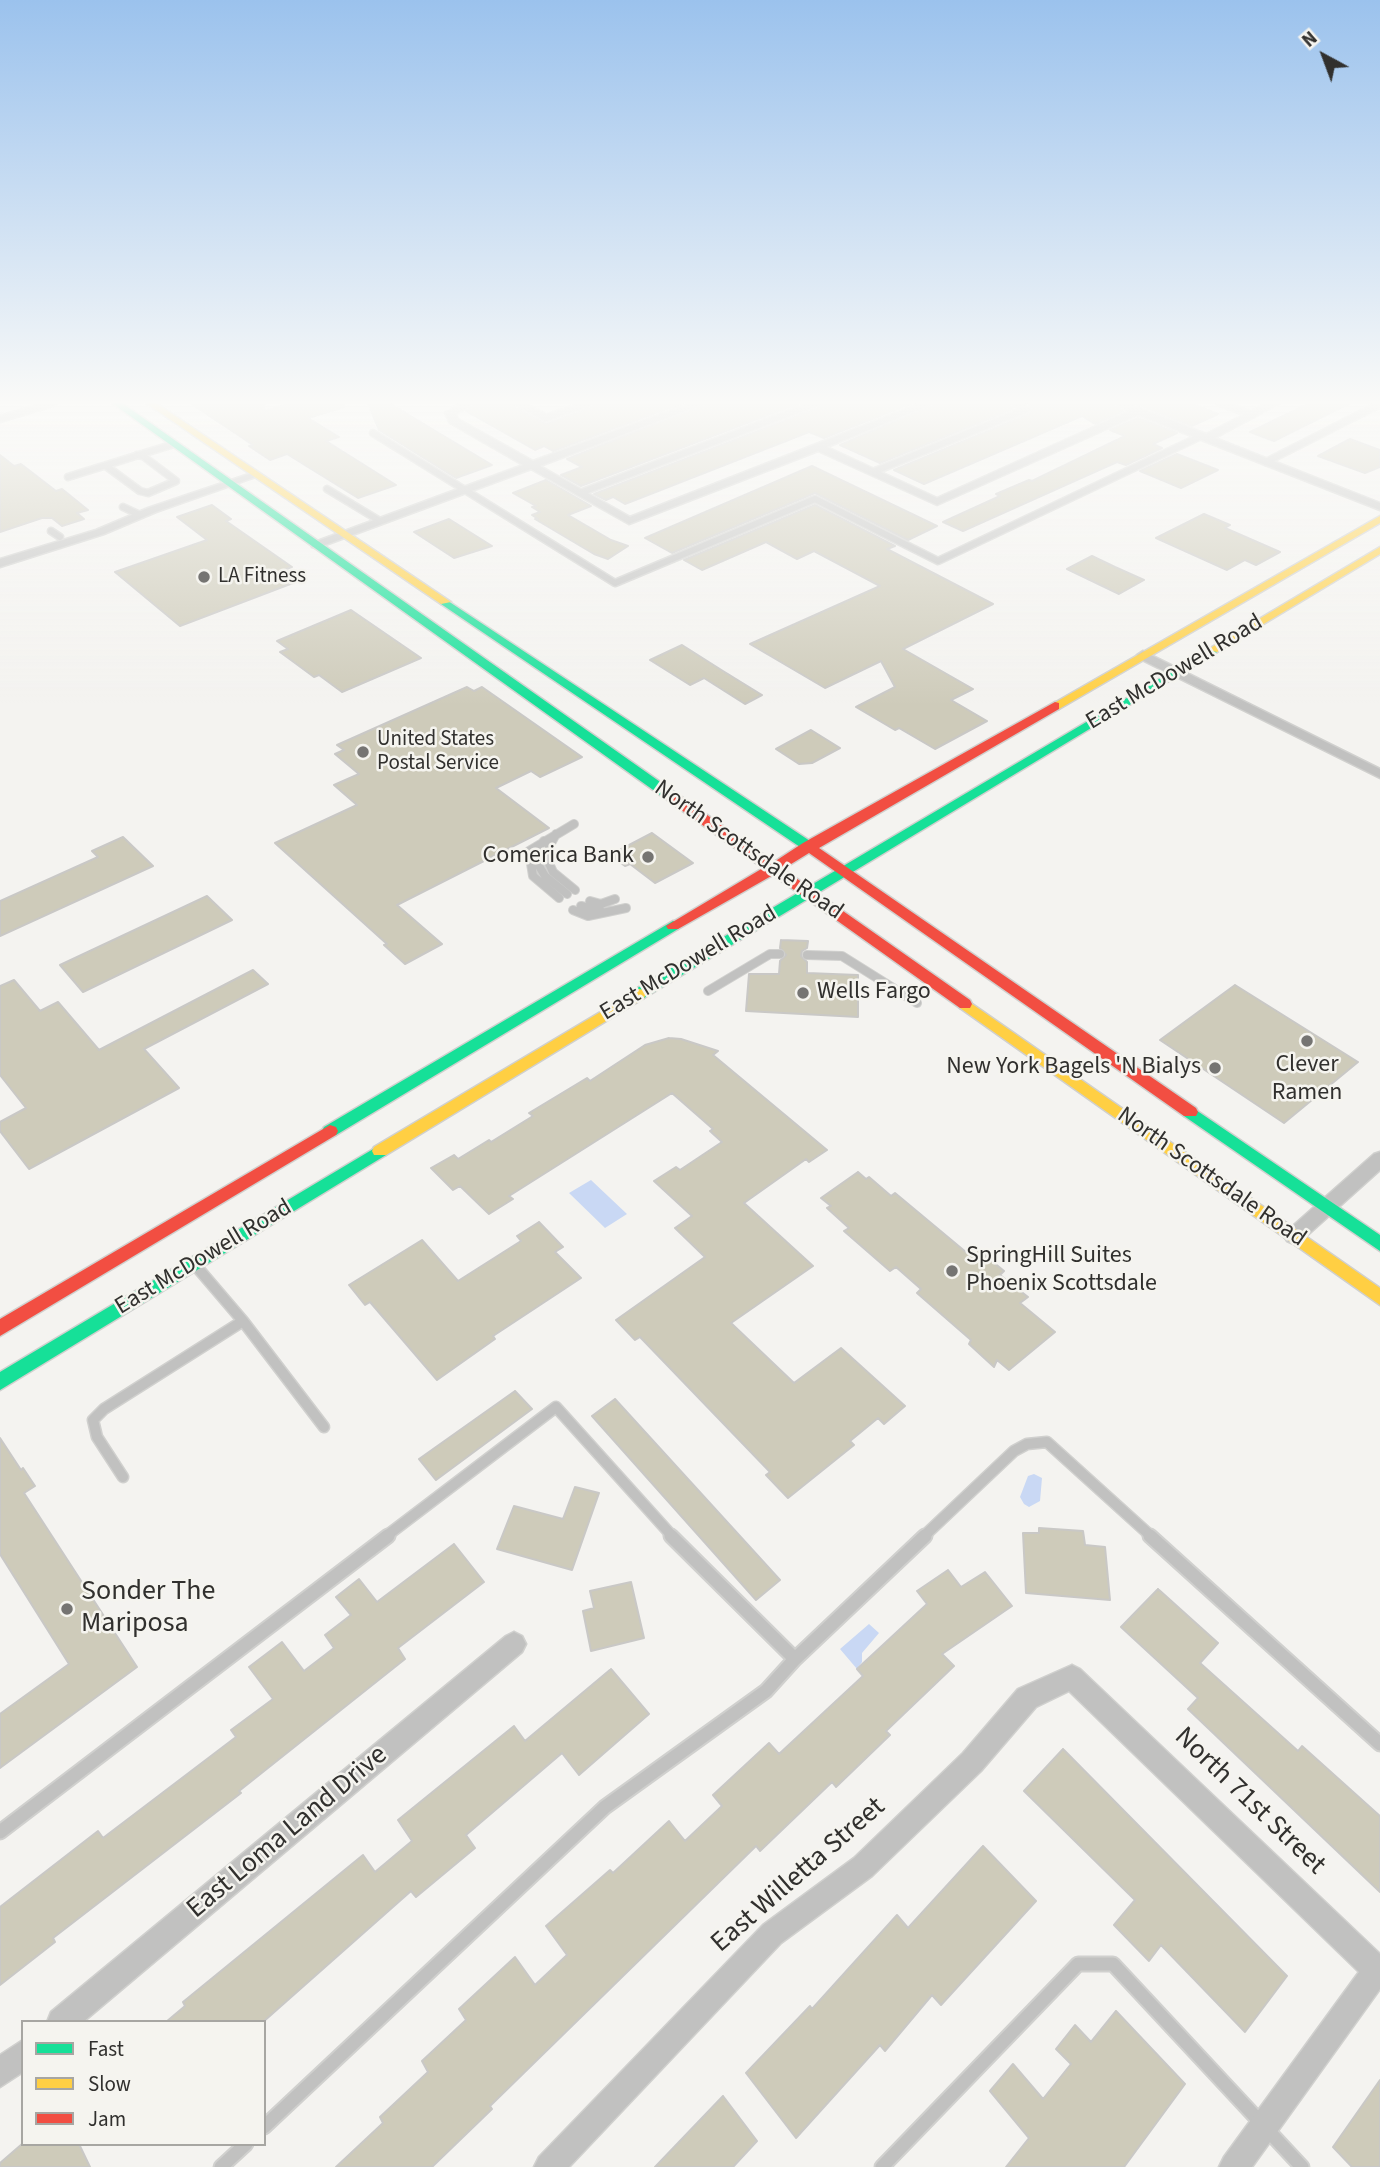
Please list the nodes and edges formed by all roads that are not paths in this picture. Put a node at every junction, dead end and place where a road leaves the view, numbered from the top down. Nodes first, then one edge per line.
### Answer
1 (169, 504) edge
2 (260, 504) edge
3 (300, 504) edge
4 (351, 504) edge
5 (427, 504) edge
6 (487, 504) edge
7 (599, 504) edge
8 (672, 504) edge
9 (803, 504) edge
10 (825, 504) edge
11 (1060, 504) edge
12 (123, 507) dead end
13 (139, 515) junction
14 (1380, 519) edge
15 (380, 522) junction
16 (345, 534) junction
17 (316, 545) junction
18 (1380, 550) edge
19 (0, 562) edge
20 (1143, 655) junction
21 (1177, 672) junction
22 (1380, 774) edge
23 (574, 824) dead end
24 (557, 833) junction
25 (545, 839) junction
26 (809, 847) junction
27 (772, 868) junction
28 (842, 871) junction
29 (806, 892) junction
30 (559, 898) dead end
31 (621, 903) joint
32 (581, 906) joint
33 (780, 954) dead end
34 (807, 955) dead end
35 (708, 991) dead end
36 (917, 1003) dead end
37 (350, 1134) junction
38 (372, 1156) junction
39 (1380, 1159) edge
40 (1326, 1207) junction
41 (1294, 1236) junction
42 (1380, 1244) edge
43 (195, 1264) junction
44 (1380, 1298) edge
45 (243, 1321) junction
46 (0, 1328) edge
47 (0, 1382) edge
48 (324, 1426) dead end
49 (123, 1477) dead end
50 (514, 1644) dead end
51 (795, 1659) junction
52 (1072, 1677) joint
53 (1380, 1744) edge
54 (0, 1832) edge
55 (1378, 1972) edge
56 (63, 2020) edge
57 (21, 2056) edge
58 (0, 2073) edge
59 (1264, 2124) junction
60 (266, 2125) edge
61 (244, 2146) edge
62 (221, 2167) edge
63 (549, 2167) edge
64 (882, 2167) edge
65 (1234, 2167) edge
66 (1302, 2167) edge

1 - 13 street
2 - 17 main road, North Scottsdale Road
3 - 16 main road, North Scottsdale Road
4 - 15 lane
5 - 15 street
6 - 9 lane
7 - 8 street
10 - 11 lane
12 - 13 lane
13 - 19 street
13 - 19 street
14 - 20 main road, East McDowell Road
15 - 16 street
16 - 17 street
16 - 26 main road, North Scottsdale Road
17 - 27 main road, North Scottsdale Road
18 - 21 main road, East McDowell Road
20 - 21 street
20 - 26 main road, East McDowell Road
21 - 22 street
21 - 28 main road, East McDowell Road
23 - 24 lane
24 - 25 lane
24 - 25 lane
25 - 30 lane
26 - 27 main road, East McDowell Road
26 - 28 main road, North Scottsdale Road
27 - 29 main road, North Scottsdale Road
27 - 37 main road, East McDowell Road
28 - 29 main road, East McDowell Road
28 - 40 main road, North Scottsdale Road
29 - 38 main road, East McDowell Road
29 - 41 main road, North Scottsdale Road
31 - 32 lane
31 - 32 lane
33 - 35 lane
34 - 36 lane
37 - 38 main road
37 - 46 main road, East McDowell Road
38 - 43 main road, East McDowell Road
39 - 40 street
40 - 41 street
40 - 42 main road, North Scottsdale Road
41 - 44 main road, North Scottsdale Road
43 - 45 lane
43 - 47 main road, East McDowell Road
45 - 48 lane
45 - 49 lane
50 - 56 street, East Loma Land Drive
51 - 53 lane
51 - 54 lane
51 - 60 lane
52 - 55 street, North 71st Street
52 - 63 street, East Willetta Street
55 - 59 street
57 - 58 street
59 - 64 lane
59 - 65 street
59 - 66 lane
61 - 62 lane

